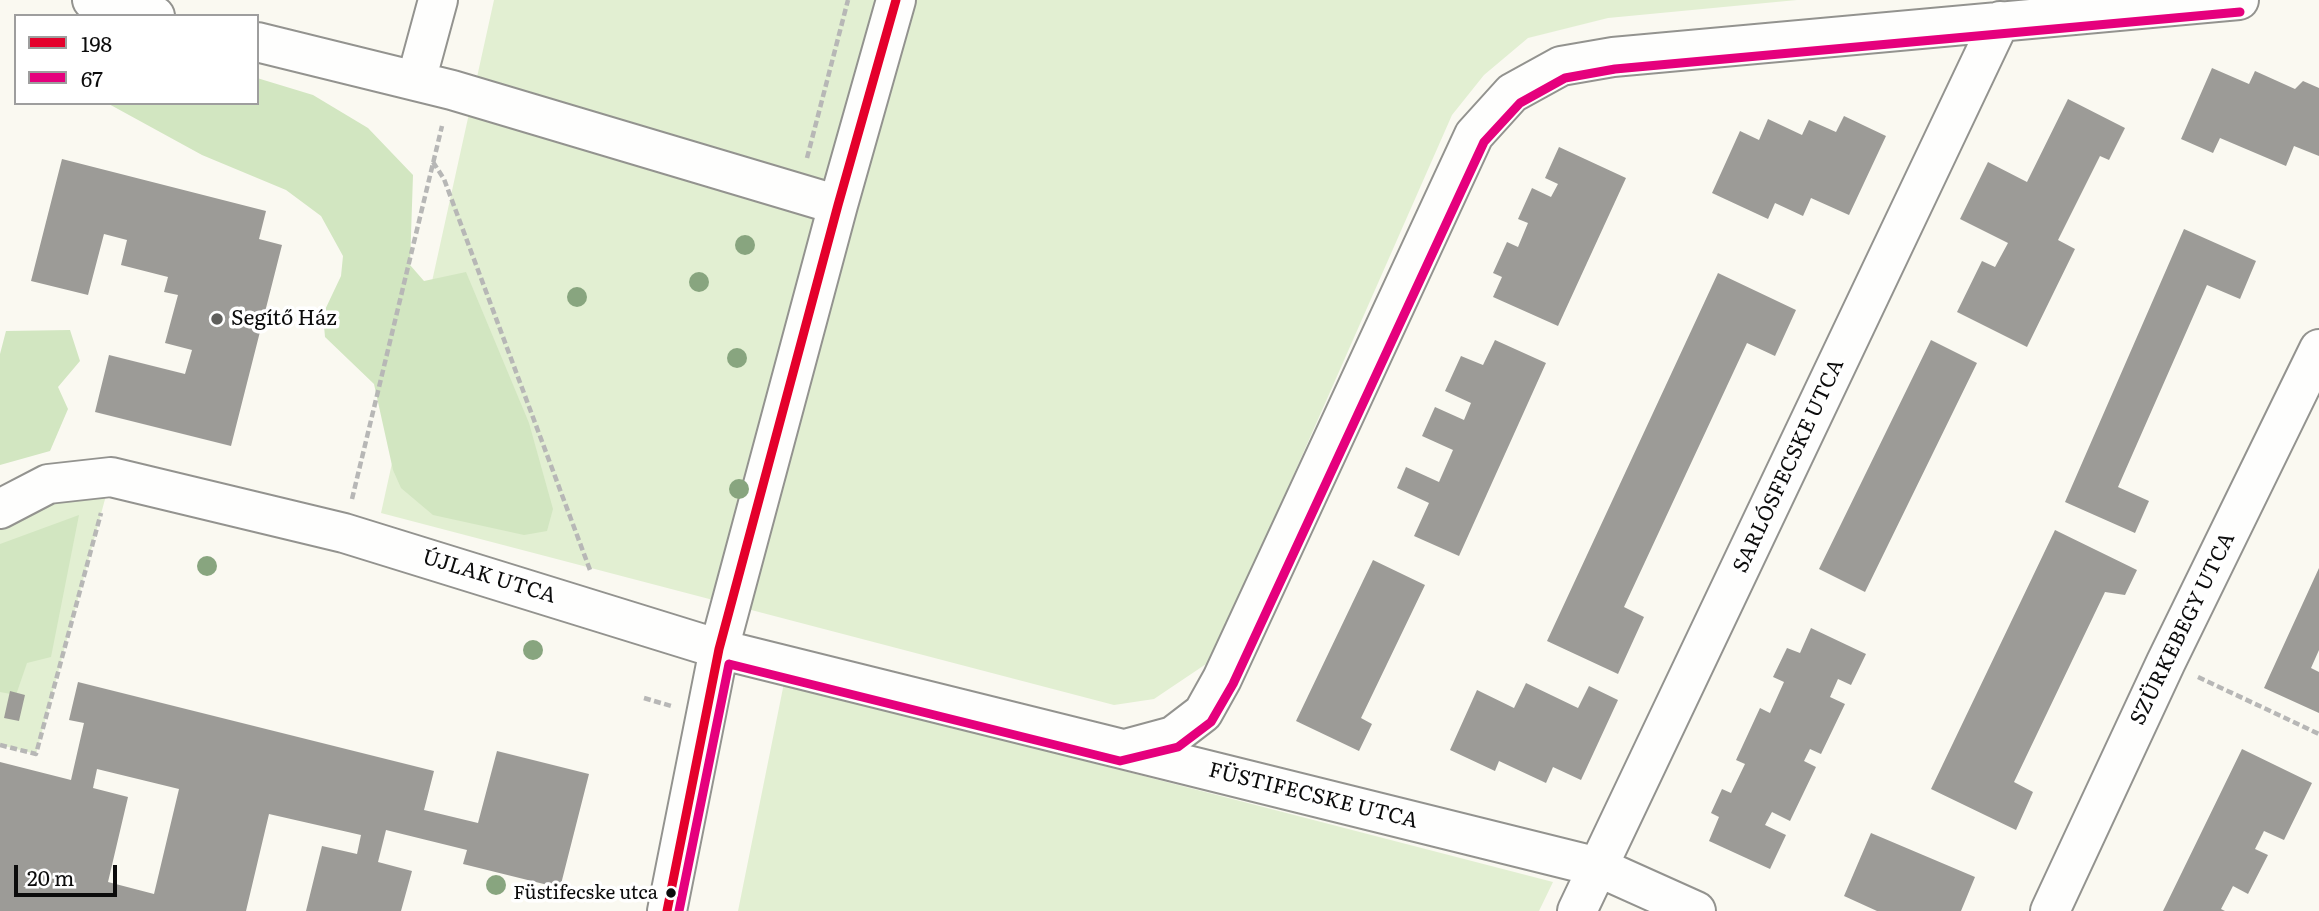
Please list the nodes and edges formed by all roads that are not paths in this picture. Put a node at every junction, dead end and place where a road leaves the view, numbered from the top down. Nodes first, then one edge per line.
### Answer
1 (92, 0) edge
2 (438, 0) edge
3 (896, 0) edge
4 (2239, 0) edge
5 (147, 14) edge
6 (2000, 22) junction
7 (259, 42) edge
8 (434, 86) junction
9 (838, 205) junction
10 (2319, 349) edge
11 (0, 509) edge
12 (719, 649) junction
13 (1122, 749) junction
14 (1598, 867) junction
15 (667, 911) edge
16 (1577, 911) edge
17 (1696, 911) edge
18 (2050, 911) edge

1 - 5 street
2 - 8 street
3 - 9 street
4 - 6 street
6 - 13 street
6 - 14 street, SARLÓSFECSKE UTCA
7 - 8 street
8 - 9 street
9 - 12 street
10 - 18 street, SZÜRKEBEGY UTCA
11 - 12 street, ÚJLAK UTCA
12 - 13 street, FÜSTIFECSKE UTCA
12 - 15 street
13 - 14 street, FÜSTIFECSKE UTCA
14 - 16 street, SARLÓSFECSKE UTCA
14 - 17 street, FÜSTIFECSKE UTCA

